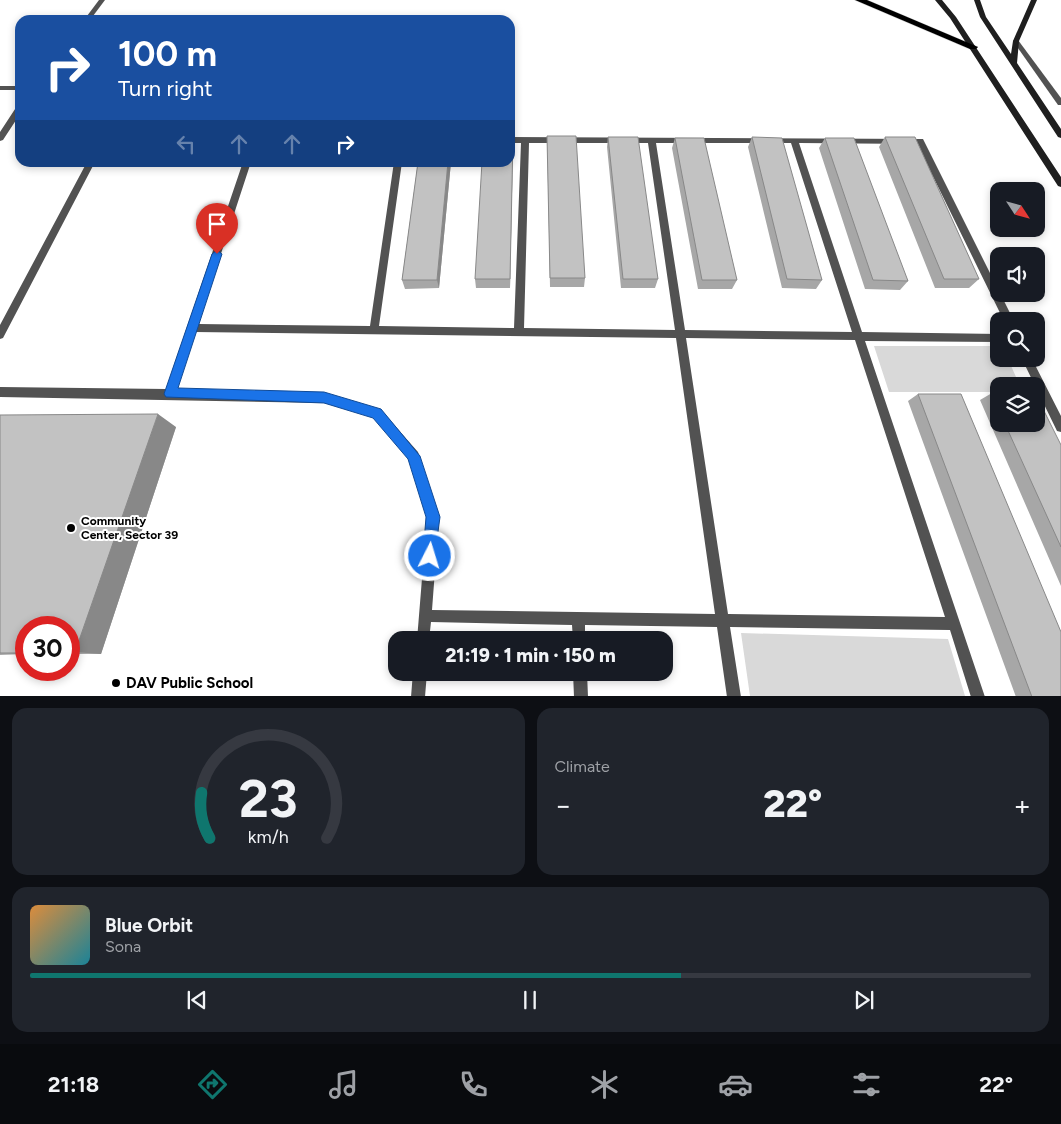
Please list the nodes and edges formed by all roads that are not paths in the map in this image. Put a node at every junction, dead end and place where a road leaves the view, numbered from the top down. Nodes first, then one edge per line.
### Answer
1 (102, 0) edge
2 (859, 0) edge
3 (938, 0) edge
4 (977, 0) edge
5 (1034, 0) edge
6 (91, 15) edge
7 (1016, 41) junction
8 (973, 47) junction
9 (1013, 64) junction
10 (0, 88) edge
11 (15, 88) edge
12 (1061, 103) edge
13 (15, 116) edge
14 (1061, 135) edge
15 (0, 138) edge
16 (515, 140) edge
17 (525, 140) junction
18 (652, 140) junction
19 (794, 140) junction
20 (89, 167) edge
21 (245, 167) edge
22 (397, 167) edge
23 (1061, 184) edge
24 (1005, 312) edge
25 (192, 328) junction
26 (374, 330) junction
27 (519, 332) junction
28 (680, 333) junction
29 (0, 335) edge
30 (859, 335) junction
31 (990, 338) edge
32 (1031, 367) edge
33 (0, 392) edge
34 (170, 394) junction
35 (1061, 428) edge
36 (425, 616) junction
37 (578, 618) junction
38 (723, 621) junction
39 (954, 624) junction
40 (424, 631) edge
41 (579, 631) edge
42 (419, 681) edge
43 (580, 681) edge
44 (418, 696) edge
45 (581, 696) edge
46 (734, 696) edge
47 (978, 696) edge

1 - 6 street
2 - 8 highway
3 - 8 main road
4 - 9 main road
5 - 7 main road
7 - 9 main road
7 - 12 street
8 - 23 main road
9 - 14 main road
10 - 11 street
13 - 15 street
16 - 17 street
17 - 18 street
17 - 27 street
18 - 19 street
18 - 28 street
19 - 24 street
19 - 30 street
20 - 29 street
21 - 25 street
22 - 26 street
25 - 26 street
25 - 34 street
26 - 27 street
27 - 28 street
28 - 30 street
28 - 38 street
30 - 31 street
30 - 39 street
32 - 35 street
33 - 34 street
34 - 36 street
36 - 37 street
36 - 40 street
37 - 38 street
37 - 41 street
38 - 39 street
38 - 46 street
39 - 47 street
42 - 44 street
43 - 45 street

